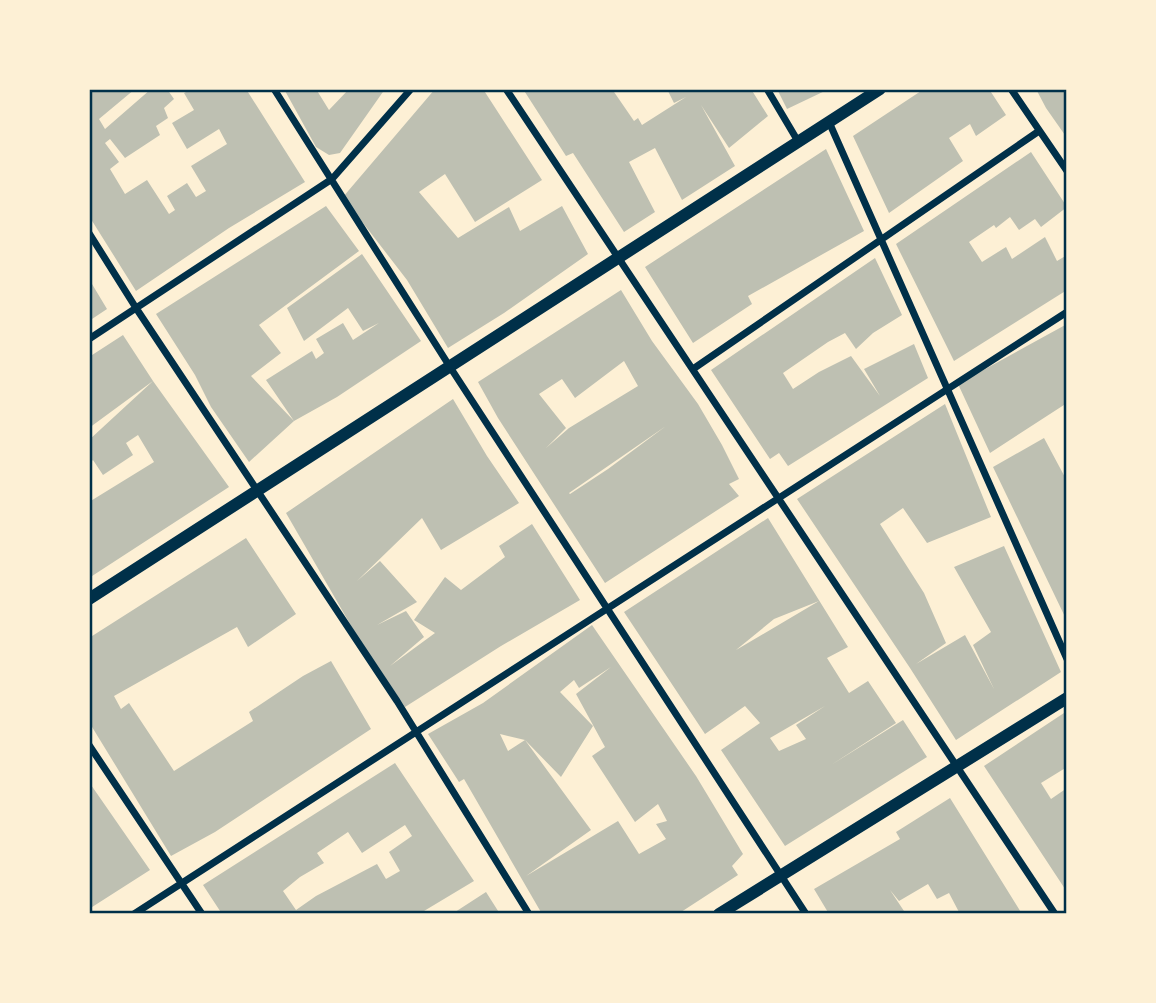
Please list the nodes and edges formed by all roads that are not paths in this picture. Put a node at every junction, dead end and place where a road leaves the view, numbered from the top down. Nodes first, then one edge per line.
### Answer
1 (274, 89) edge
2 (411, 89) edge
3 (506, 89) edge
4 (767, 89) edge
5 (880, 89) edge
6 (1011, 89) edge
7 (829, 122) junction
8 (1039, 131) junction
9 (800, 143) junction
10 (1067, 171) edge
11 (332, 178) junction
12 (89, 233) edge
13 (882, 238) junction
14 (619, 258) junction
15 (136, 308) junction
16 (1067, 312) edge
17 (89, 339) edge
18 (450, 367) junction
19 (693, 369) junction
20 (948, 389) junction
21 (257, 489) junction
22 (779, 498) junction
23 (89, 599) edge
24 (607, 609) junction
25 (1067, 659) edge
26 (1067, 698) edge
27 (416, 732) junction
28 (89, 745) edge
29 (957, 766) junction
30 (781, 876) junction
31 (181, 883) junction
32 (134, 914) edge
33 (202, 914) edge
34 (529, 914) edge
35 (719, 914) edge
36 (806, 914) edge
37 (1055, 914) edge

1 - 11 street
2 - 11 street
3 - 14 street
4 - 9 street
5 - 7 street
6 - 8 street
7 - 9 street
7 - 13 street
8 - 10 street
8 - 13 street
9 - 14 street
11 - 15 street
11 - 18 street
12 - 15 street
13 - 19 street
13 - 20 street
14 - 18 street
14 - 19 street
15 - 17 street
15 - 21 street
16 - 20 street
18 - 21 street
18 - 24 street
19 - 22 street
20 - 22 street
20 - 25 street
21 - 23 street
21 - 27 street
22 - 24 street
22 - 29 street
24 - 27 street
24 - 30 street
26 - 29 street
27 - 31 street
27 - 34 street
28 - 31 street
29 - 30 street
29 - 37 street
30 - 35 street
30 - 36 street
31 - 32 street
31 - 33 street

